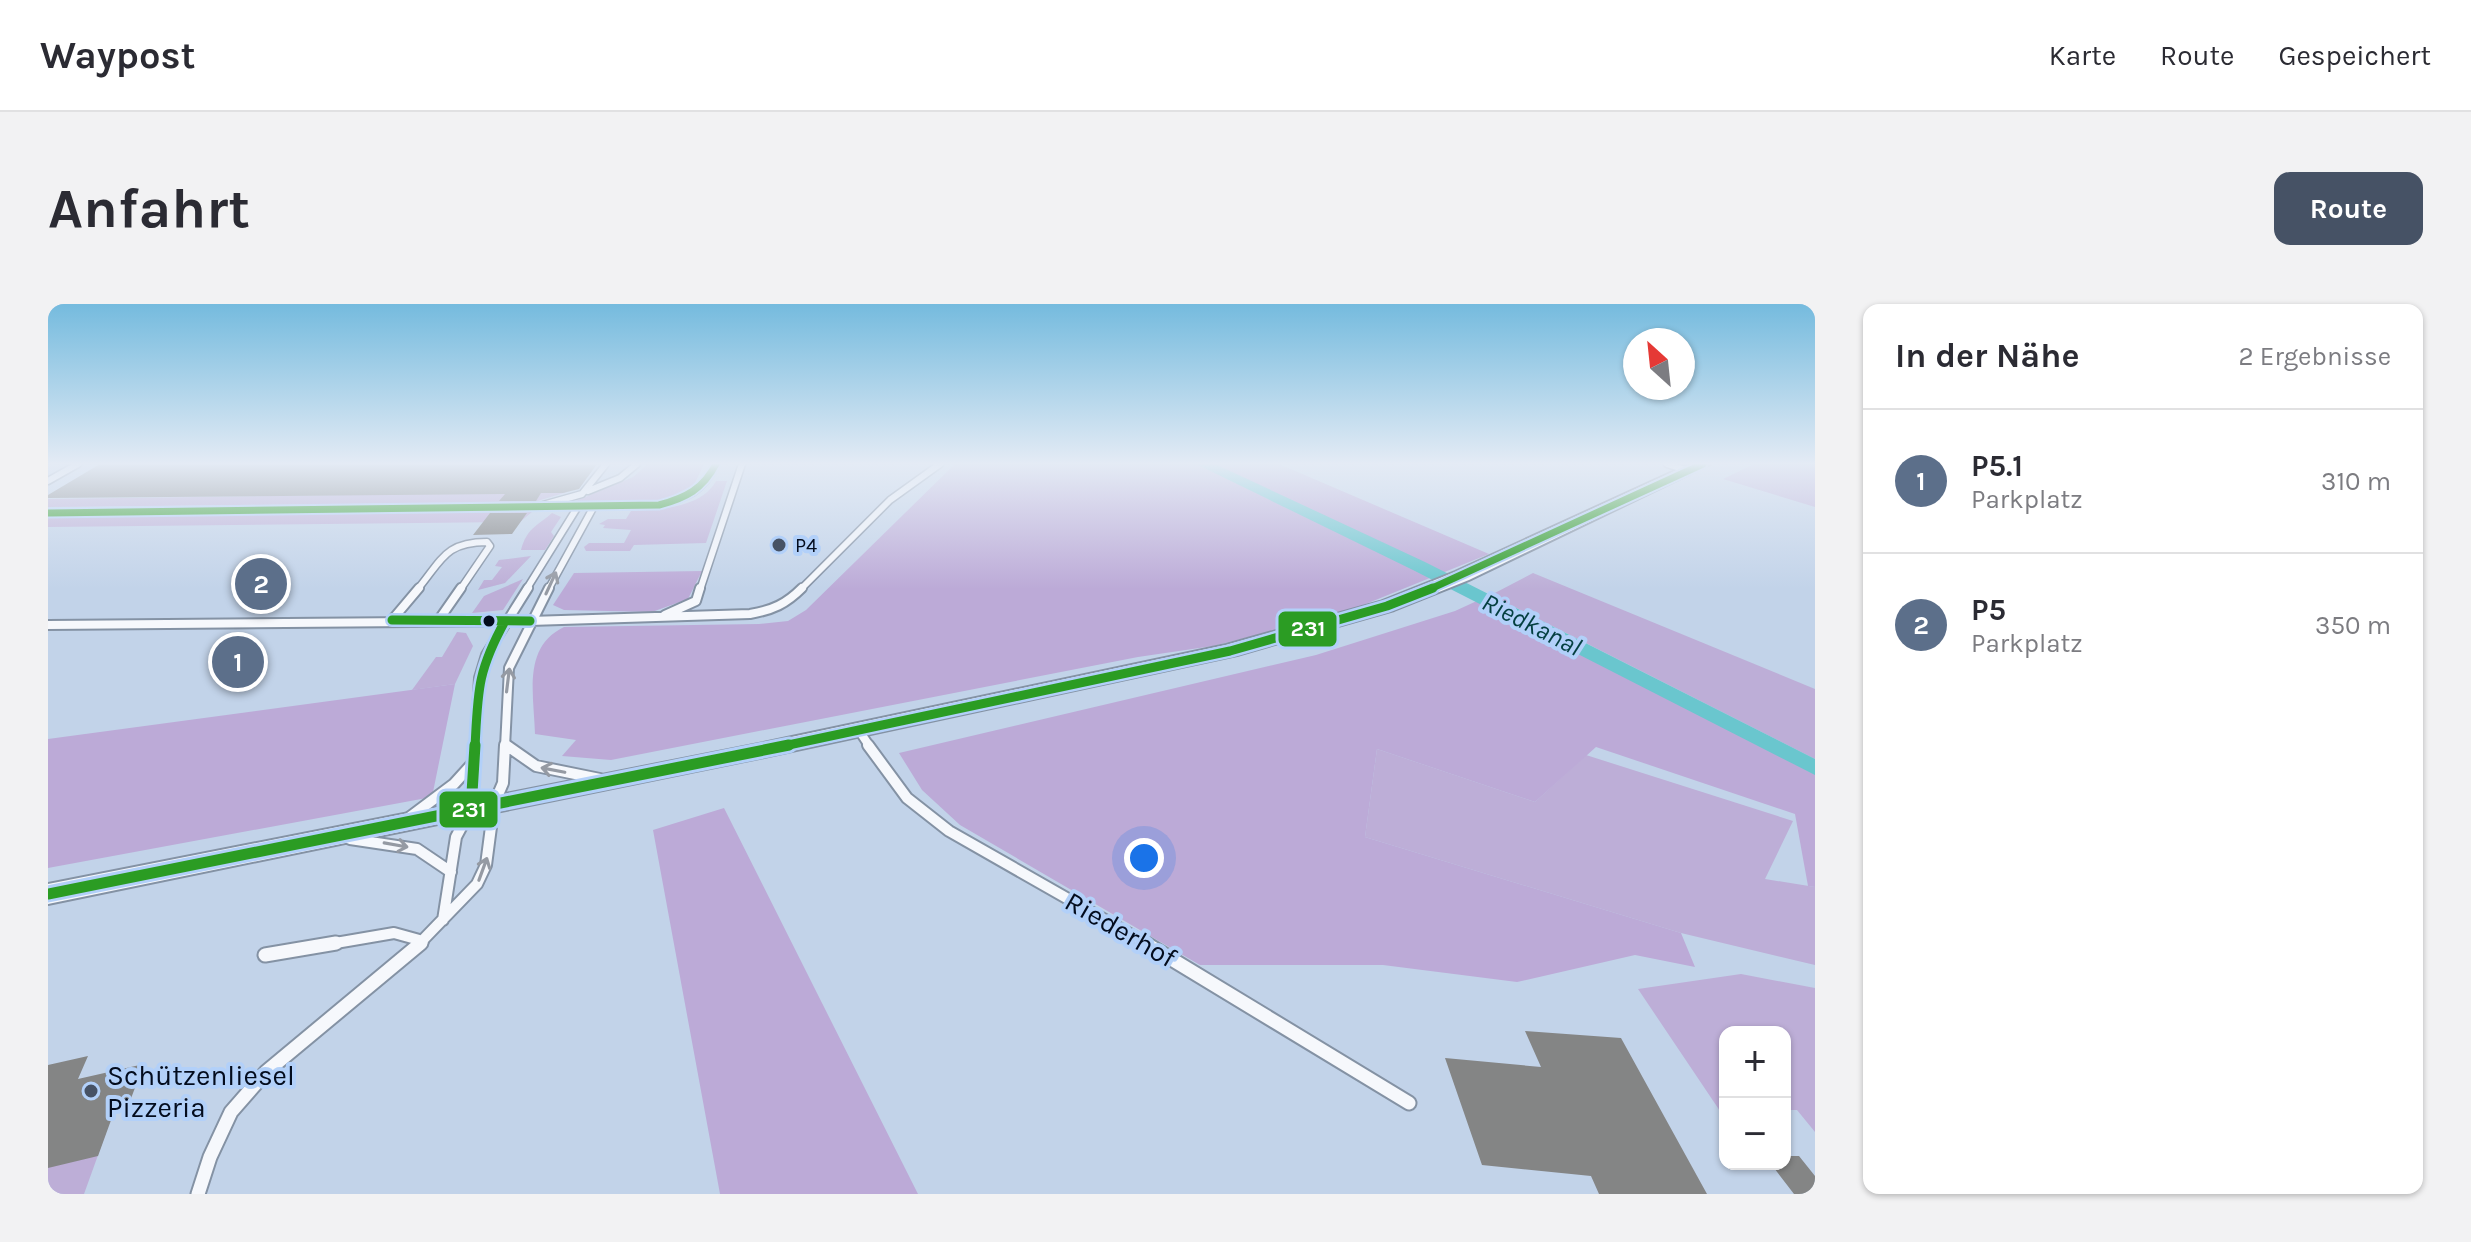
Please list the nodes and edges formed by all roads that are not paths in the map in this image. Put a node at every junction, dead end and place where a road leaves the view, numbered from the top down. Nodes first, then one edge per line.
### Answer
1 (544, 506) edge
2 (647, 506) edge
3 (728, 506) edge
4 (884, 506) edge
5 (1615, 506) edge
6 (577, 508) junction
7 (593, 508) junction
8 (532, 509) junction
9 (48, 513) edge
10 (662, 617) junction
11 (392, 620) junction
12 (438, 621) junction
13 (505, 621) junction
14 (530, 621) junction
15 (48, 625) edge
16 (858, 729) junction
17 (505, 744) junction
18 (474, 762) junction
19 (609, 781) junction
20 (482, 806) junction
21 (401, 823) junction
22 (334, 837) junction
23 (451, 872) junction
24 (48, 894) edge
25 (443, 920) junction
26 (423, 941) junction
27 (265, 955) dead end
28 (1409, 1103) dead end
29 (198, 1194) edge

1 - 8 lane
2 - 7 lane
3 - 10 lane
4 - 10 lane
5 - 16 street
6 - 7 lane
6 - 8 lane
6 - 13 lane
14 -> 7 lane
8 - 9 lane
10 - 14 lane
11 - 12 lane
11 - 12 lane
11 - 15 lane
12 - 13 lane
13 - 14 lane
13 - 18 lane
17 -> 14 lane
16 - 19 street
16 - 28 lane, Riederhof
19 -> 17 lane
17 - 20 lane
18 - 20 lane
18 - 21 lane
19 - 20 street
20 - 21 street
20 - 23 lane
25 -> 20 lane
21 - 22 street
22 -> 23 lane
22 - 24 street
23 - 25 lane
25 - 26 lane
26 - 27 lane
26 - 29 lane

